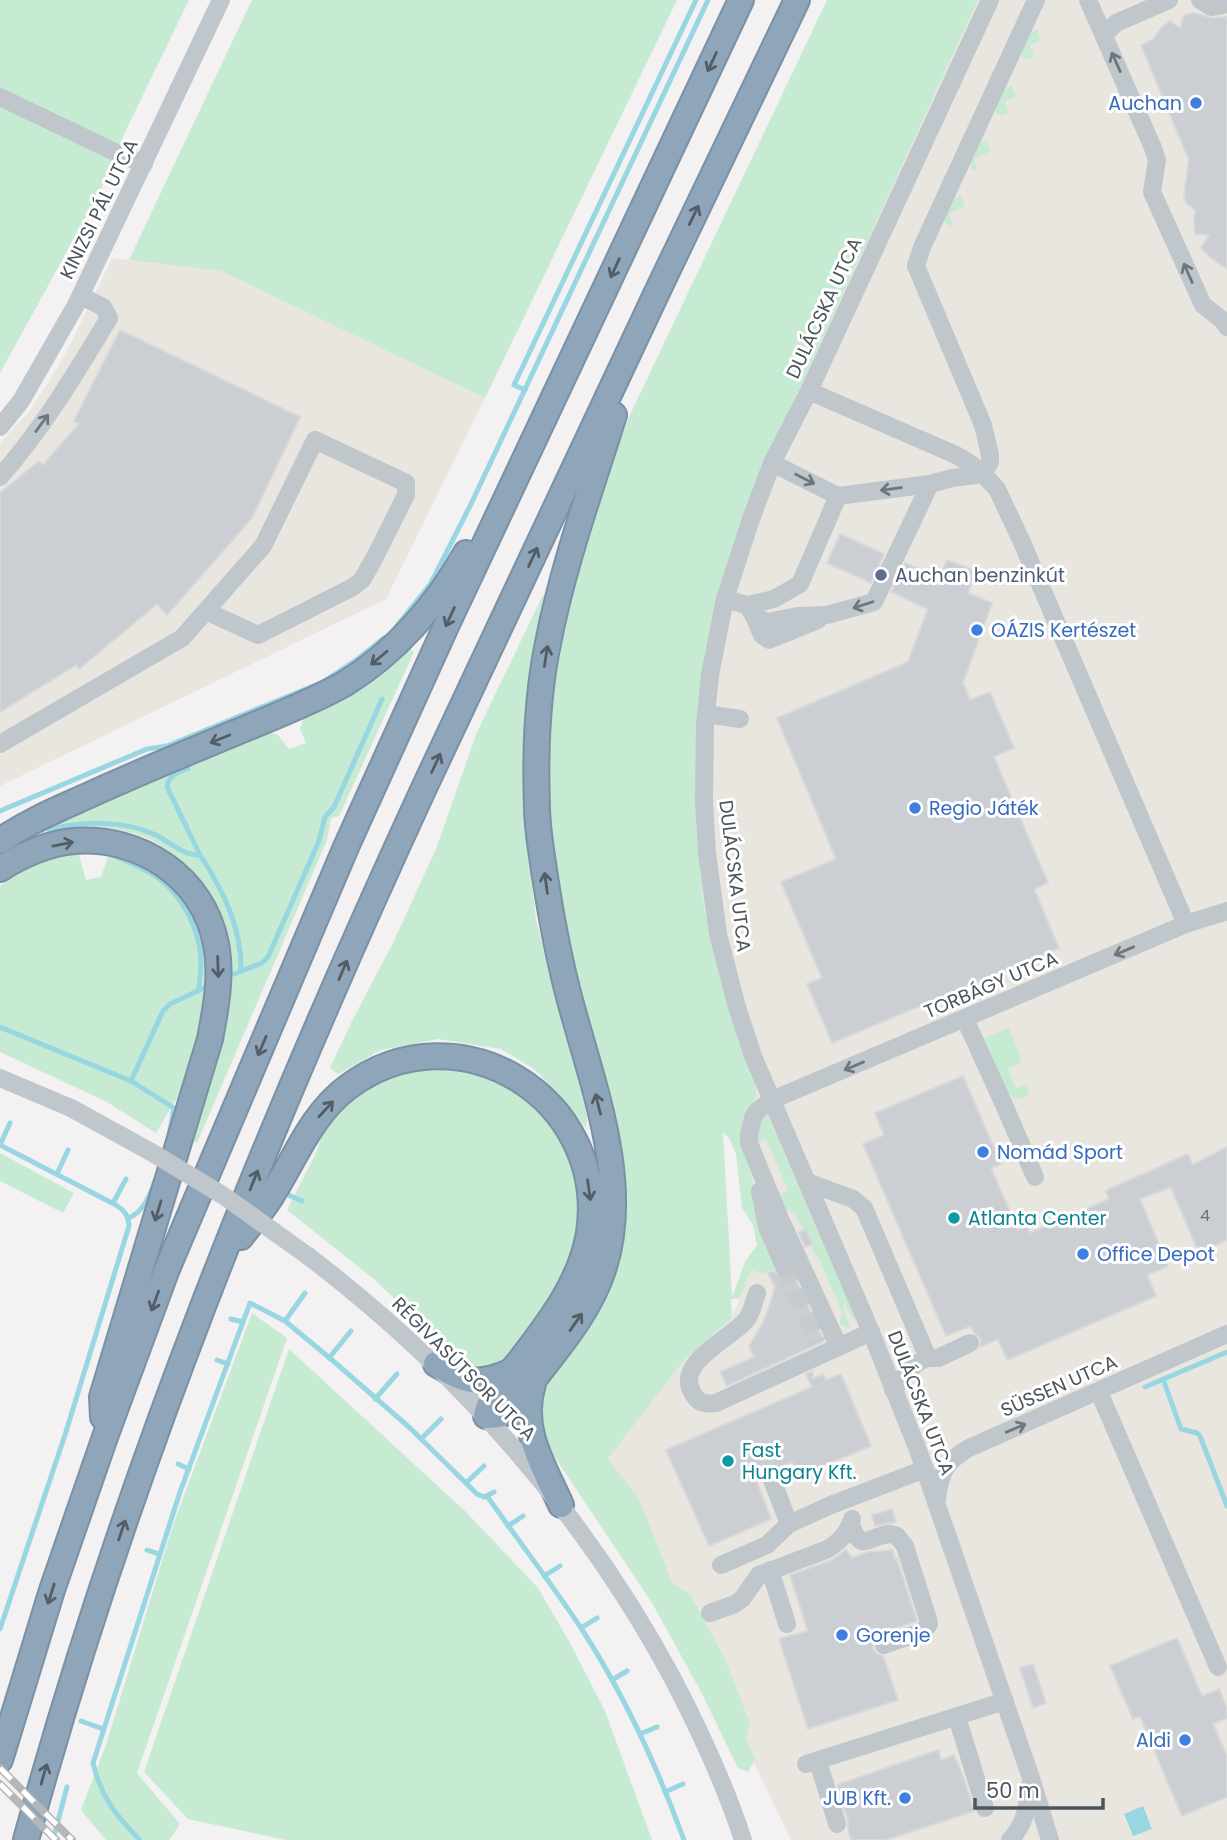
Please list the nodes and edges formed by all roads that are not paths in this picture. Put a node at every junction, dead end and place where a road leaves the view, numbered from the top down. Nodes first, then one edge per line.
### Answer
1 (221, 0) edge
2 (741, 0) edge
3 (797, 0) edge
4 (990, 0) edge
5 (1035, 0) edge
6 (1088, 0) edge
7 (1169, 0) edge
8 (1200, 0) edge
9 (1223, 5) dead end
10 (1104, 35) junction
11 (0, 97) edge
12 (144, 164) junction
13 (81, 296) junction
14 (644, 321) junction
15 (1227, 327) edge
16 (809, 391) junction
17 (553, 400) junction
18 (0, 427) edge
19 (772, 463) junction
20 (983, 474) junction
21 (0, 477) edge
22 (930, 484) junction
23 (838, 496) junction
24 (725, 600) junction
25 (751, 610) junction
26 (206, 611) junction
27 (706, 714) junction
28 (740, 719) dead end
29 (0, 744) edge
30 (0, 841) edge
31 (0, 869) edge
32 (1227, 911) edge
33 (1186, 924) junction
34 (965, 1019) junction
35 (0, 1078) edge
36 (772, 1100) junction
37 (749, 1143) junction
38 (1035, 1177) dead end
39 (807, 1182) junction
40 (219, 1266) junction
41 (784, 1266) tunnel mouth
42 (757, 1293) dead end
43 (871, 1332) junction
44 (1227, 1334) edge
45 (970, 1343) dead end
46 (833, 1345) junction
47 (928, 1358) junction
48 (436, 1364) junction
49 (524, 1374) junction
50 (893, 1390) junction
51 (1099, 1392) junction
52 (486, 1416) junction
53 (105, 1437) junction
54 (918, 1450) junction
55 (954, 1457) junction
56 (925, 1469) junction
57 (771, 1476) dead end
58 (858, 1495) junction
59 (936, 1503) junction
60 (561, 1505) junction
61 (789, 1524) junction
62 (851, 1524) junction
63 (721, 1565) dead end
64 (770, 1570) junction
65 (710, 1614) dead end
66 (787, 1624) dead end
67 (884, 1645) dead end
68 (1218, 1667) dead end
69 (1005, 1702) junction
70 (957, 1717) junction
71 (0, 1760) edge
72 (1031, 1778) junction
73 (985, 1808) dead end
74 (837, 1824) dead end
75 (26, 1840) edge
76 (743, 1840) edge
77 (1010, 1840) edge
78 (1050, 1840) edge

1 - 12 street, KINIZSI PÁL UTCA
2 -> 17 highway
14 -> 3 highway
4 - 16 street, DULÁCSKA UTCA
5 - 20 street
6 - 10 street
7 - 10 street
8 - 9 street
15 -> 10 street
11 - 12 street
12 - 13 street, KINIZSI PÁL UTCA
13 - 18 street, KINIZSI PÁL UTCA
21 -> 13 street
40 -> 14 highway
49 -> 14 highway
16 - 19 street, DULÁCSKA UTCA
16 - 20 street
17 -> 30 highway
17 -> 53 highway
19 -> 23 street
19 - 24 street, DULÁCSKA UTCA
20 - 22 street
20 - 33 street
22 -> 23 street
22 -> 25 street
23 - 25 street
24 - 25 street
24 - 27 street, DULÁCSKA UTCA
26 - 26 street
26 - 29 street
27 - 28 street
27 - 36 street, DULÁCSKA UTCA
31 -> 53 highway
32 - 33 street, TORBÁGY UTCA
33 -> 34 street, TORBÁGY UTCA
34 -> 36 street, TORBÁGY UTCA
34 - 38 street
35 - 48 street, RÉGIVASÚTSOR UTCA, bridge
36 - 37 street
36 - 39 street, DULÁCSKA UTCA
37 - 41 street
37 - 46 street
39 - 43 street, DULÁCSKA UTCA
39 - 47 street
40 -> 49 highway
75 -> 40 highway
42 - 46 street
43 - 46 street
43 - 50 street, DULÁCSKA UTCA
44 - 51 street, SÜSSEN UTCA
45 - 47 street
47 - 50 street
48 - 49 highway
48 - 52 street, RÉGIVASÚTSOR UTCA
49 - 52 highway
49 - 60 highway
50 - 54 street, DULÁCSKA UTCA
55 -> 51 street, SÜSSEN UTCA
51 - 68 street
52 - 60 street, RÉGIVASÚTSOR UTCA
53 -> 71 highway
54 - 55 street
54 - 56 street, DULÁCSKA UTCA
55 - 59 street
56 - 58 street
56 - 59 street, DULÁCSKA UTCA
57 - 61 street
58 - 61 street
58 - 62 street
59 - 69 street, DULÁCSKA UTCA
60 - 76 street, RÉGIVASÚTSOR UTCA
61 - 63 street
62 - 64 street
62 - 67 street
64 - 65 street
64 - 66 street
69 - 70 street
69 - 72 street, DULÁCSKA UTCA
70 - 73 street
70 - 74 street
72 - 77 street
72 - 78 street, DULÁCSKA UTCA

